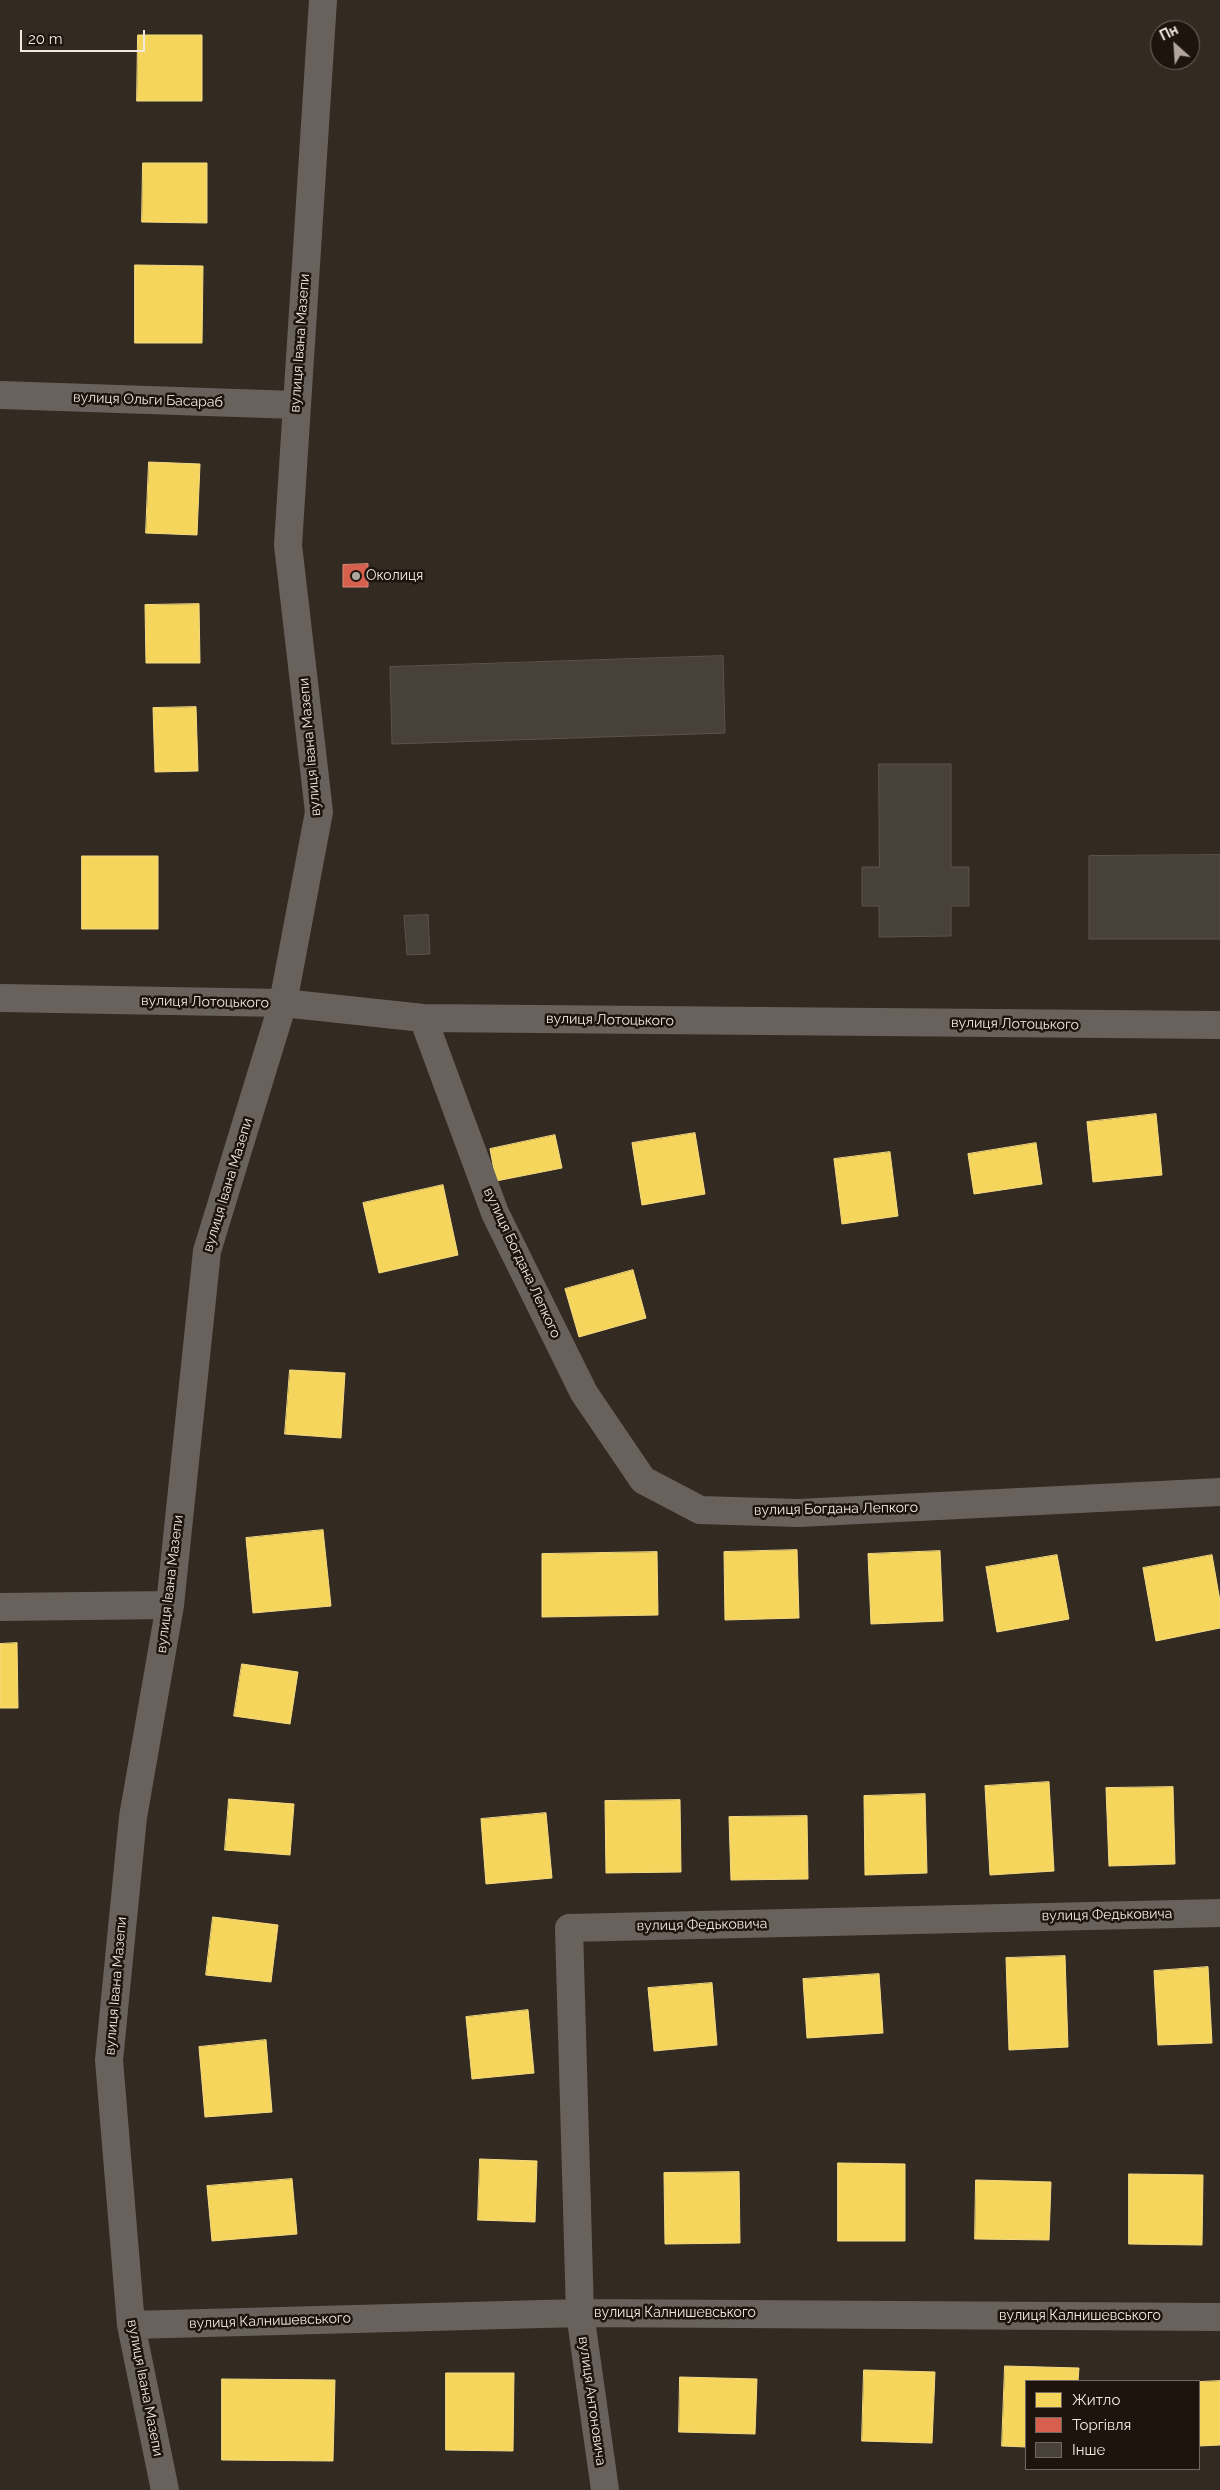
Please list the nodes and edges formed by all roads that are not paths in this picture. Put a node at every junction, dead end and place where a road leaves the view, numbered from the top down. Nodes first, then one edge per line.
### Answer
1 (323, 0) edge
2 (0, 395) edge
3 (296, 405) junction
4 (0, 998) edge
5 (283, 1003) junction
6 (423, 1018) junction
7 (1220, 1026) edge
8 (1220, 1492) edge
9 (170, 1605) junction
10 (0, 1608) edge
11 (1220, 1912) edge
12 (580, 2313) junction
13 (1220, 2317) edge
14 (131, 2325) junction
15 (165, 2490) edge
16 (605, 2490) edge

1 - 3 street, вулиця Івана Мазепи
2 - 3 street, вулиця Ольги Басараб
3 - 5 street, вулиця Івана Мазепи
4 - 5 street, вулиця Лотоцького
5 - 6 street, вулиця Лотоцького
5 - 9 street, вулиця Івана Мазепи
6 - 7 street, вулиця Лотоцького
6 - 8 street, вулиця Богдана Лепкого
9 - 10 street
9 - 14 street, вулиця Івана Мазепи
11 - 12 street, вулиця Федьковича
12 - 13 street, вулиця Калнишевського
12 - 14 street, вулиця Калнишевського
12 - 16 street, вулиця Антоновича
14 - 15 street, вулиця Івана Мазепи

